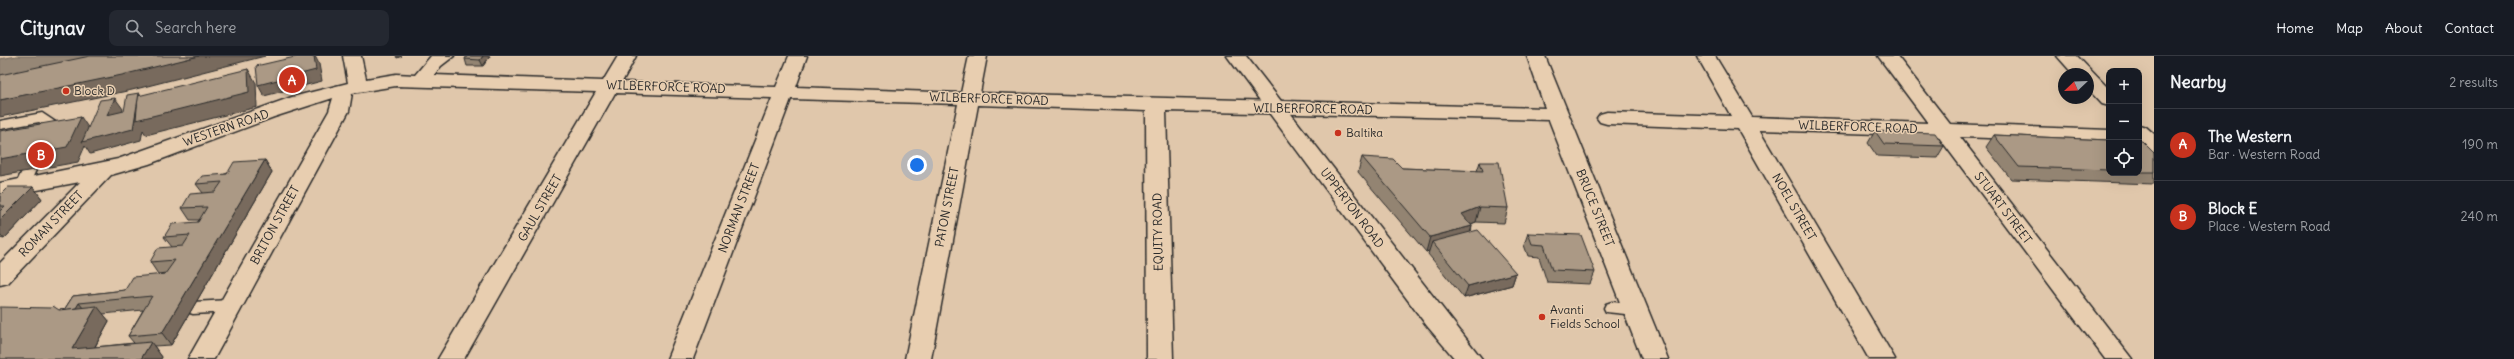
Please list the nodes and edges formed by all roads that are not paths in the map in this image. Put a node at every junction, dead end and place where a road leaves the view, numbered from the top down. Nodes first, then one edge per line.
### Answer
1 (352, 56) edge
2 (444, 56) edge
3 (627, 56) edge
4 (798, 56) edge
5 (978, 56) edge
6 (1236, 56) edge
7 (1536, 56) edge
8 (1706, 56) edge
9 (1887, 56) edge
10 (2066, 56) edge
11 (2078, 68) edge
12 (422, 79) junction
13 (2094, 84) edge
14 (612, 86) junction
15 (350, 88) junction
16 (785, 92) junction
17 (2106, 97) edge
18 (968, 98) junction
19 (1156, 105) junction
20 (1277, 108) junction
21 (1557, 114) junction
22 (1607, 118) dead end
23 (1744, 124) junction
24 (0, 125) edge
25 (1944, 130) junction
26 (2106, 136) edge
27 (44, 140) edge
28 (103, 171) junction
29 (0, 190) edge
30 (0, 277) edge
31 (230, 306) junction
32 (193, 308) dead end
33 (1612, 308) dead end
34 (1635, 309) junction
35 (201, 359) edge
36 (451, 359) edge
37 (680, 359) edge
38 (918, 359) edge
39 (1160, 359) edge
40 (1469, 359) edge
41 (1655, 359) edge
42 (1882, 359) edge
43 (2119, 359) edge

1 - 15 street, BRITON STREET
2 - 12 street
3 - 14 street, GAUL STREET
4 - 16 street, NORMAN STREET
5 - 18 street, PATON STREET
6 - 20 street, UPPERTON ROAD
7 - 21 street, BRUCE STREET
8 - 23 street, NOEL STREET
9 - 25 street, STUART STREET
10 - 11 street
12 - 14 street, WILBERFORCE ROAD
12 - 15 street, WESTERN ROAD
13 - 17 street
14 - 16 street, WILBERFORCE ROAD
14 - 36 street, GAUL STREET
15 - 28 street, WESTERN ROAD
15 - 31 street, BRITON STREET
16 - 18 street, WILBERFORCE ROAD
16 - 37 street, NORMAN STREET
18 - 19 street, WILBERFORCE ROAD
18 - 38 street, PATON STREET
19 - 20 street, WILBERFORCE ROAD
19 - 39 street, EQUITY ROAD
20 - 21 street, WILBERFORCE ROAD
20 - 40 street, UPPERTON ROAD
21 - 34 street, BRUCE STREET
22 - 23 street, WILBERFORCE ROAD
23 - 25 street, WILBERFORCE ROAD
23 - 42 street, NOEL STREET
24 - 27 lane
25 - 26 street, WILBERFORCE ROAD
25 - 43 street, STUART STREET
28 - 29 street, WESTERN ROAD
28 - 30 street, ROMAN STREET
31 - 32 lane
31 - 35 street, BRITON STREET
33 - 34 lane
34 - 41 street, BRUCE STREET

